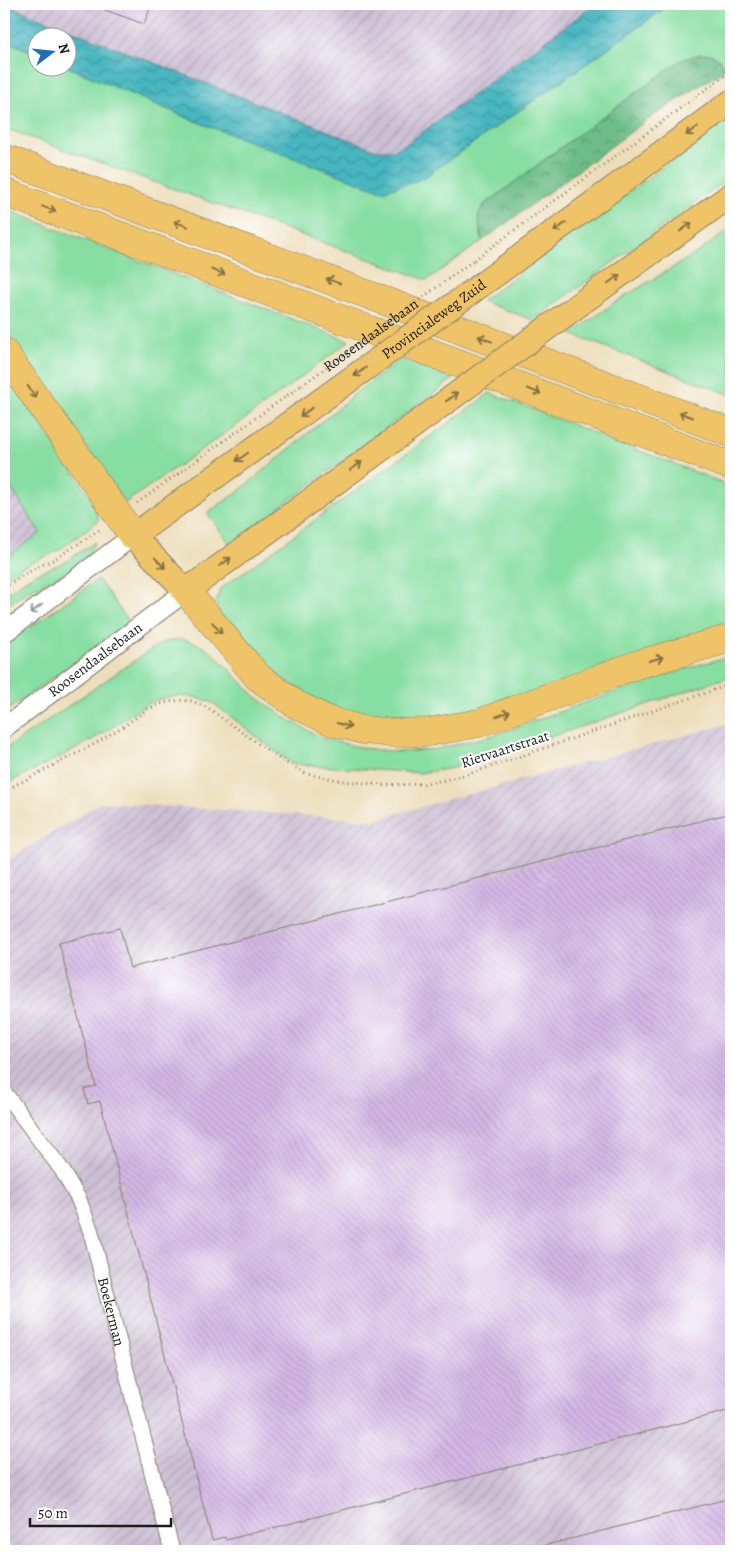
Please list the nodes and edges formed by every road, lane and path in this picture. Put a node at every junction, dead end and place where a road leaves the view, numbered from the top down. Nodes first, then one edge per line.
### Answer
1 (731, 71) edge
2 (731, 102) edge
3 (4, 158) edge
4 (4, 192) edge
5 (731, 195) edge
6 (4, 352) edge
7 (731, 433) edge
8 (731, 466) edge
9 (126, 526) junction
10 (4, 587) edge
11 (186, 591) junction
12 (4, 633) edge
13 (731, 638) edge
14 (731, 684) edge
15 (4, 728) edge
16 (4, 791) edge
17 (4, 1092) edge
18 (172, 1551) edge

1 - 9 path, Roosendaalsebaan, bridge
2 -> 9 main road, Provincialeweg Zuid, bridge
7 -> 3 highway
4 -> 8 highway
11 -> 5 main road, bridge
6 -> 9 highway
9 - 10 path, Roosendaalsebaan
9 -> 11 main road
9 -> 12 street
11 -> 13 highway
11 - 15 street, Roosendaalsebaan
14 - 16 path, Rietvaartstraat
17 - 18 street, Boekerman

